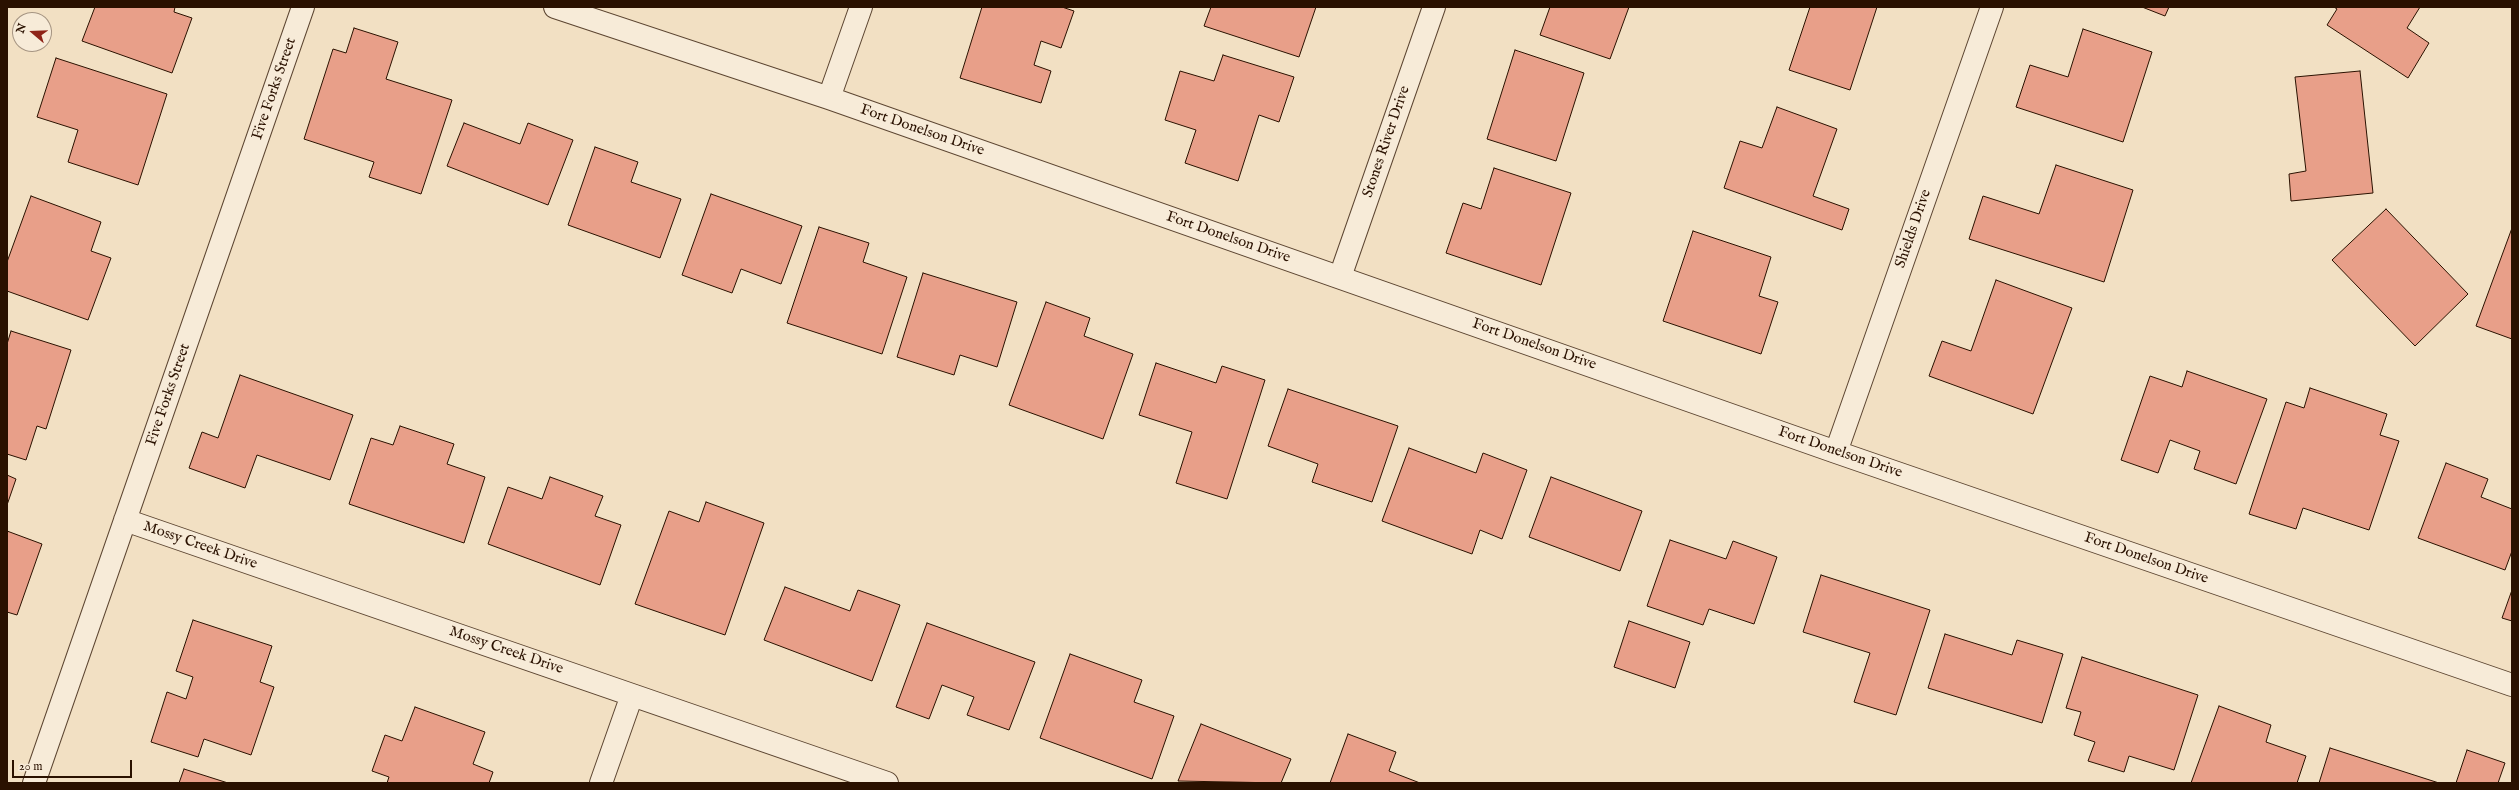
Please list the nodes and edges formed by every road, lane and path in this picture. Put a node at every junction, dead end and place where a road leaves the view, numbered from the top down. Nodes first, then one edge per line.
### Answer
1 (303, 7) edge
2 (555, 7) edge
3 (861, 7) edge
4 (1434, 7) edge
5 (1992, 7) edge
6 (829, 98) junction
7 (1340, 277) junction
8 (1836, 452) junction
9 (125, 520) junction
10 (2512, 685) edge
11 (632, 695) junction
12 (34, 783) edge
13 (601, 783) edge
14 (887, 783) edge

1 - 9 street, Five Forks Street
2 - 6 street, Fort Donelson Drive
3 - 6 street
4 - 7 street, Stones River Drive
5 - 8 street, Shields Drive
6 - 7 street, Fort Donelson Drive
7 - 8 street, Fort Donelson Drive
8 - 10 street, Fort Donelson Drive
9 - 11 street, Mossy Creek Drive
9 - 12 street, Five Forks Street
11 - 13 street
11 - 14 street, Mossy Creek Drive

